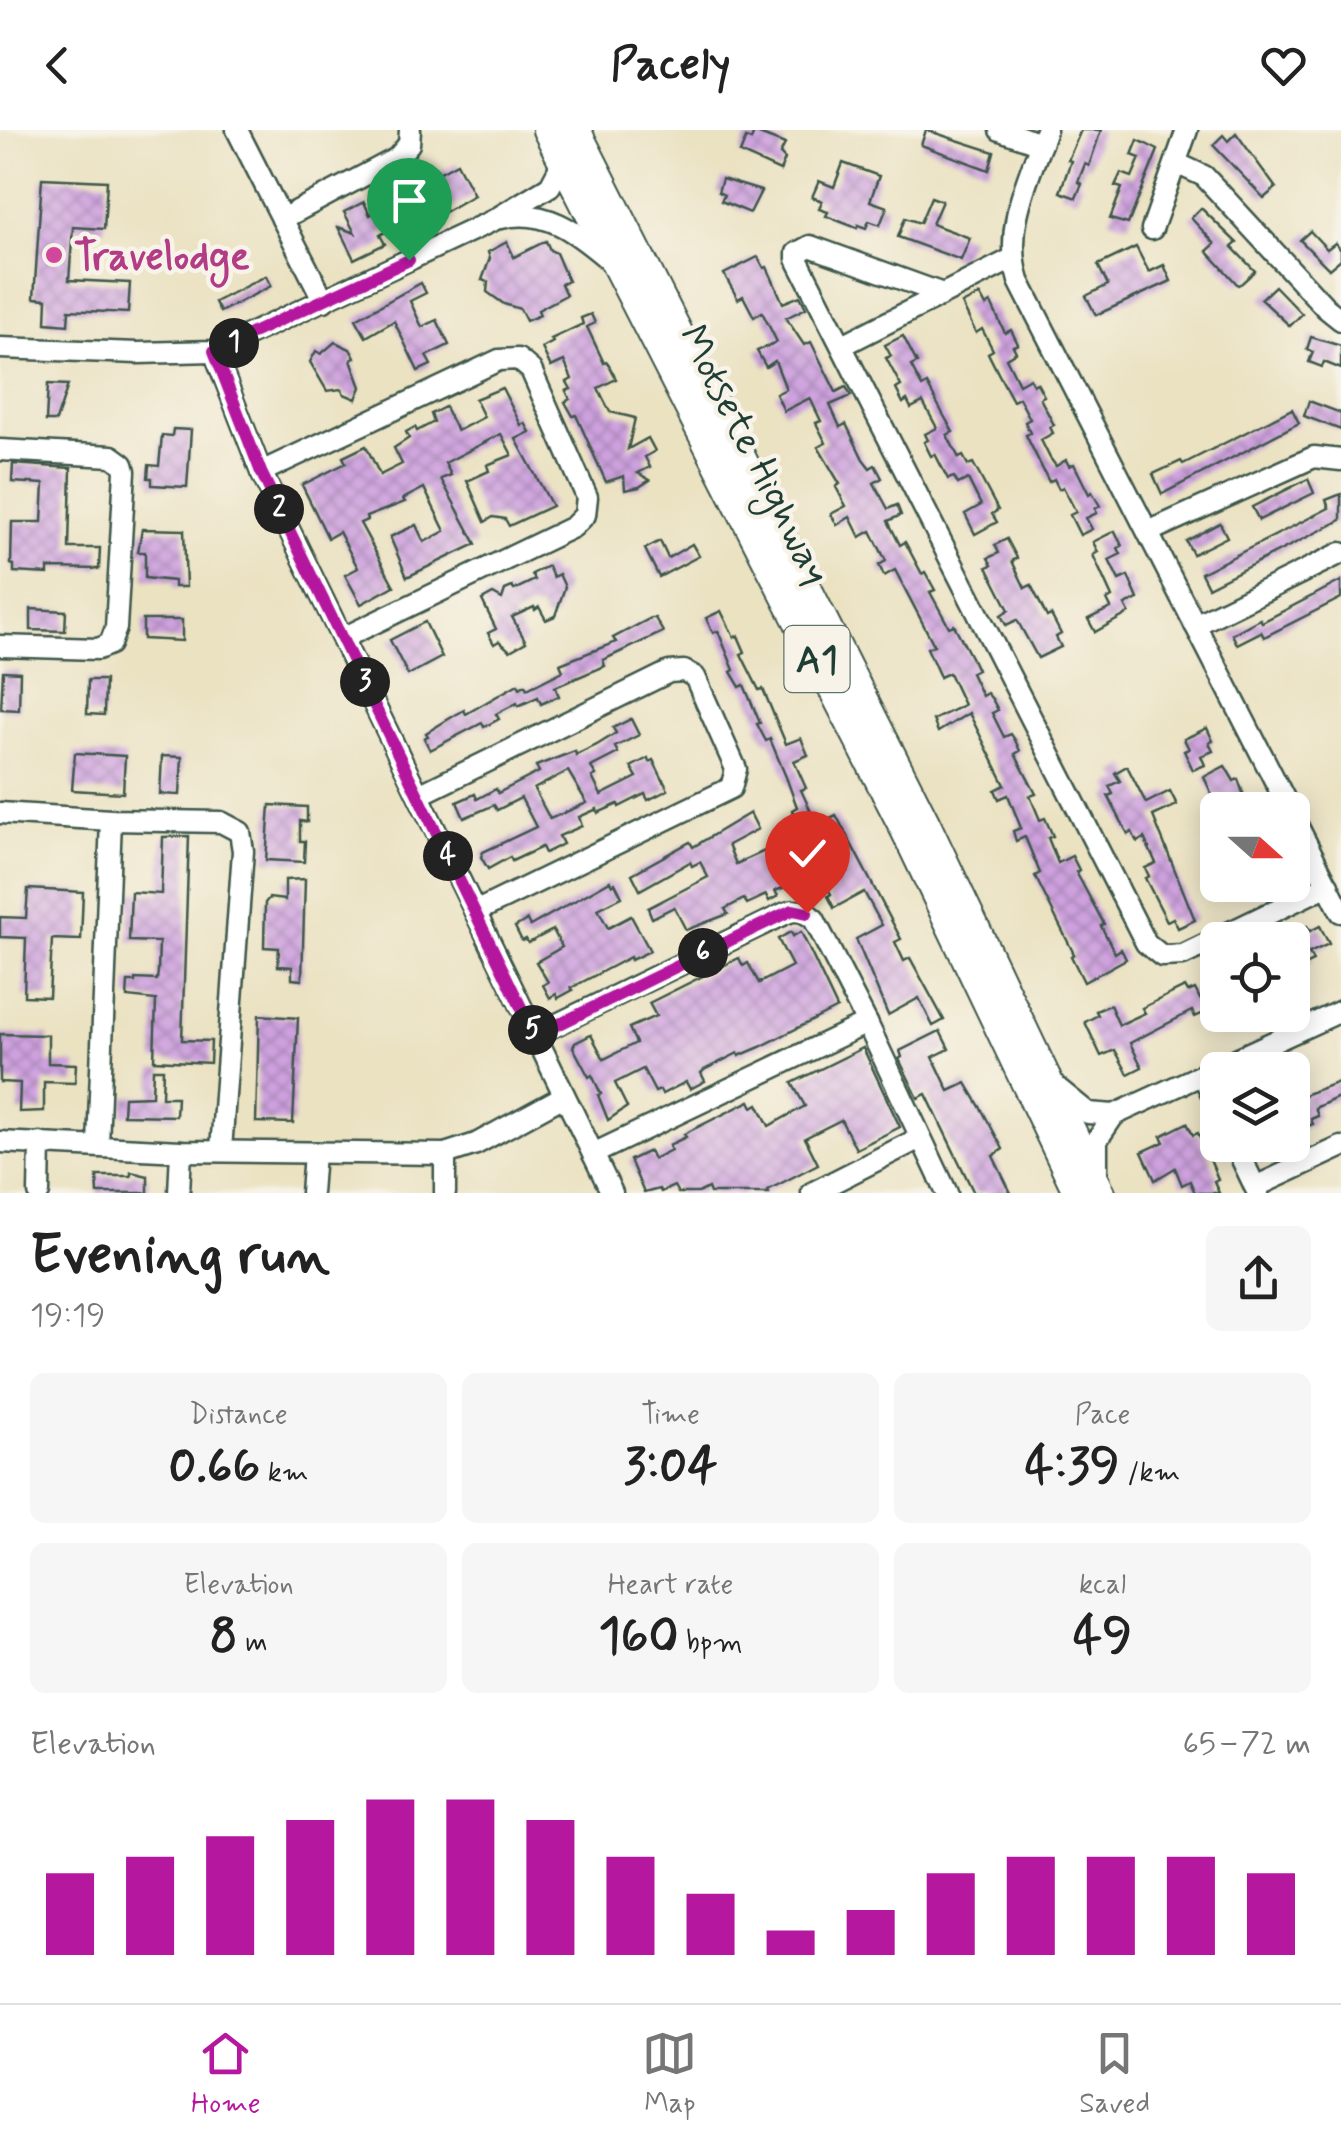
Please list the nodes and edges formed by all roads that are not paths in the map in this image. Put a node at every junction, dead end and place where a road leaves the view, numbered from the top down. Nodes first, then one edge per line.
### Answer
1 (237, 130) edge
2 (410, 130) edge
3 (1000, 130) edge
4 (1187, 130) edge
5 (561, 137) edge
6 (1044, 137) edge
7 (1176, 163) junction
8 (282, 219) junction
9 (494, 220) junction
10 (1152, 229) dead end
11 (1012, 259) junction
12 (614, 264) junction
13 (940, 294) junction
14 (324, 301) junction
15 (1341, 320) edge
16 (843, 345) junction
17 (0, 348) edge
18 (214, 351) junction
19 (0, 450) edge
20 (1341, 460) edge
21 (261, 472) junction
22 (1148, 532) junction
23 (1341, 553) edge
24 (1196, 626) junction
25 (343, 638) junction
26 (0, 646) edge
27 (1281, 792) edge
28 (419, 795) junction
29 (0, 813) edge
30 (111, 820) junction
31 (1310, 849) edge
32 (1328, 885) junction
33 (475, 912) junction
34 (1341, 912) edge
35 (1341, 1011) edge
36 (867, 1023) junction
37 (535, 1036) junction
38 (1253, 1052) edge
39 (1200, 1076) edge
40 (1048, 1078) junction
41 (564, 1096) junction
42 (1114, 1115) junction
43 (920, 1138) junction
44 (0, 1142) edge
45 (40, 1143) junction
46 (98, 1145) junction
47 (1341, 1147) edge
48 (181, 1150) junction
49 (222, 1150) junction
50 (314, 1153) junction
51 (446, 1154) junction
52 (593, 1154) junction
53 (1243, 1162) edge
54 (1256, 1190) edge
55 (1092, 1191) edge
56 (39, 1193) edge
57 (179, 1193) edge
58 (312, 1193) edge
59 (444, 1193) edge
60 (612, 1193) edge
61 (812, 1193) edge
62 (947, 1193) edge

1 - 8 street
2 - 8 street
3 - 6 street
4 - 7 street
5 - 9 street
5 - 12 highway, Motsete Highway / A1
5 - 40 highway, Motsete Highway / A1
6 - 11 street
7 - 10 street
7 - 15 street
8 - 14 street
9 - 12 street
9 - 14 street
11 - 13 street
11 - 22 street
12 - 55 highway, Motsete Highway / A1
13 - 16 street
13 - 16 street
14 - 18 street
16 - 32 street
17 - 18 street
18 - 21 street
19 - 26 street
20 - 22 street
21 - 25 street
21 - 25 street
22 - 24 street
23 - 24 street
24 - 27 street
25 - 28 street
28 - 33 street
28 - 33 street
29 - 30 street
30 - 46 street
30 - 49 street
31 - 32 street
32 - 34 street
33 - 37 street
35 - 38 street
36 - 37 street
36 - 43 street
36 - 52 street
37 - 41 street
39 - 42 street
40 - 42 street
40 - 55 highway, Motsete Highway / A1
41 - 51 street
41 - 52 street
42 - 55 street
43 - 61 street
43 - 62 street
44 - 45 street
45 - 46 street
45 - 56 street
46 - 48 street
47 - 54 street
48 - 49 street
48 - 57 street
49 - 50 street
50 - 51 street
50 - 58 street
51 - 59 street
52 - 60 street
53 - 54 street

